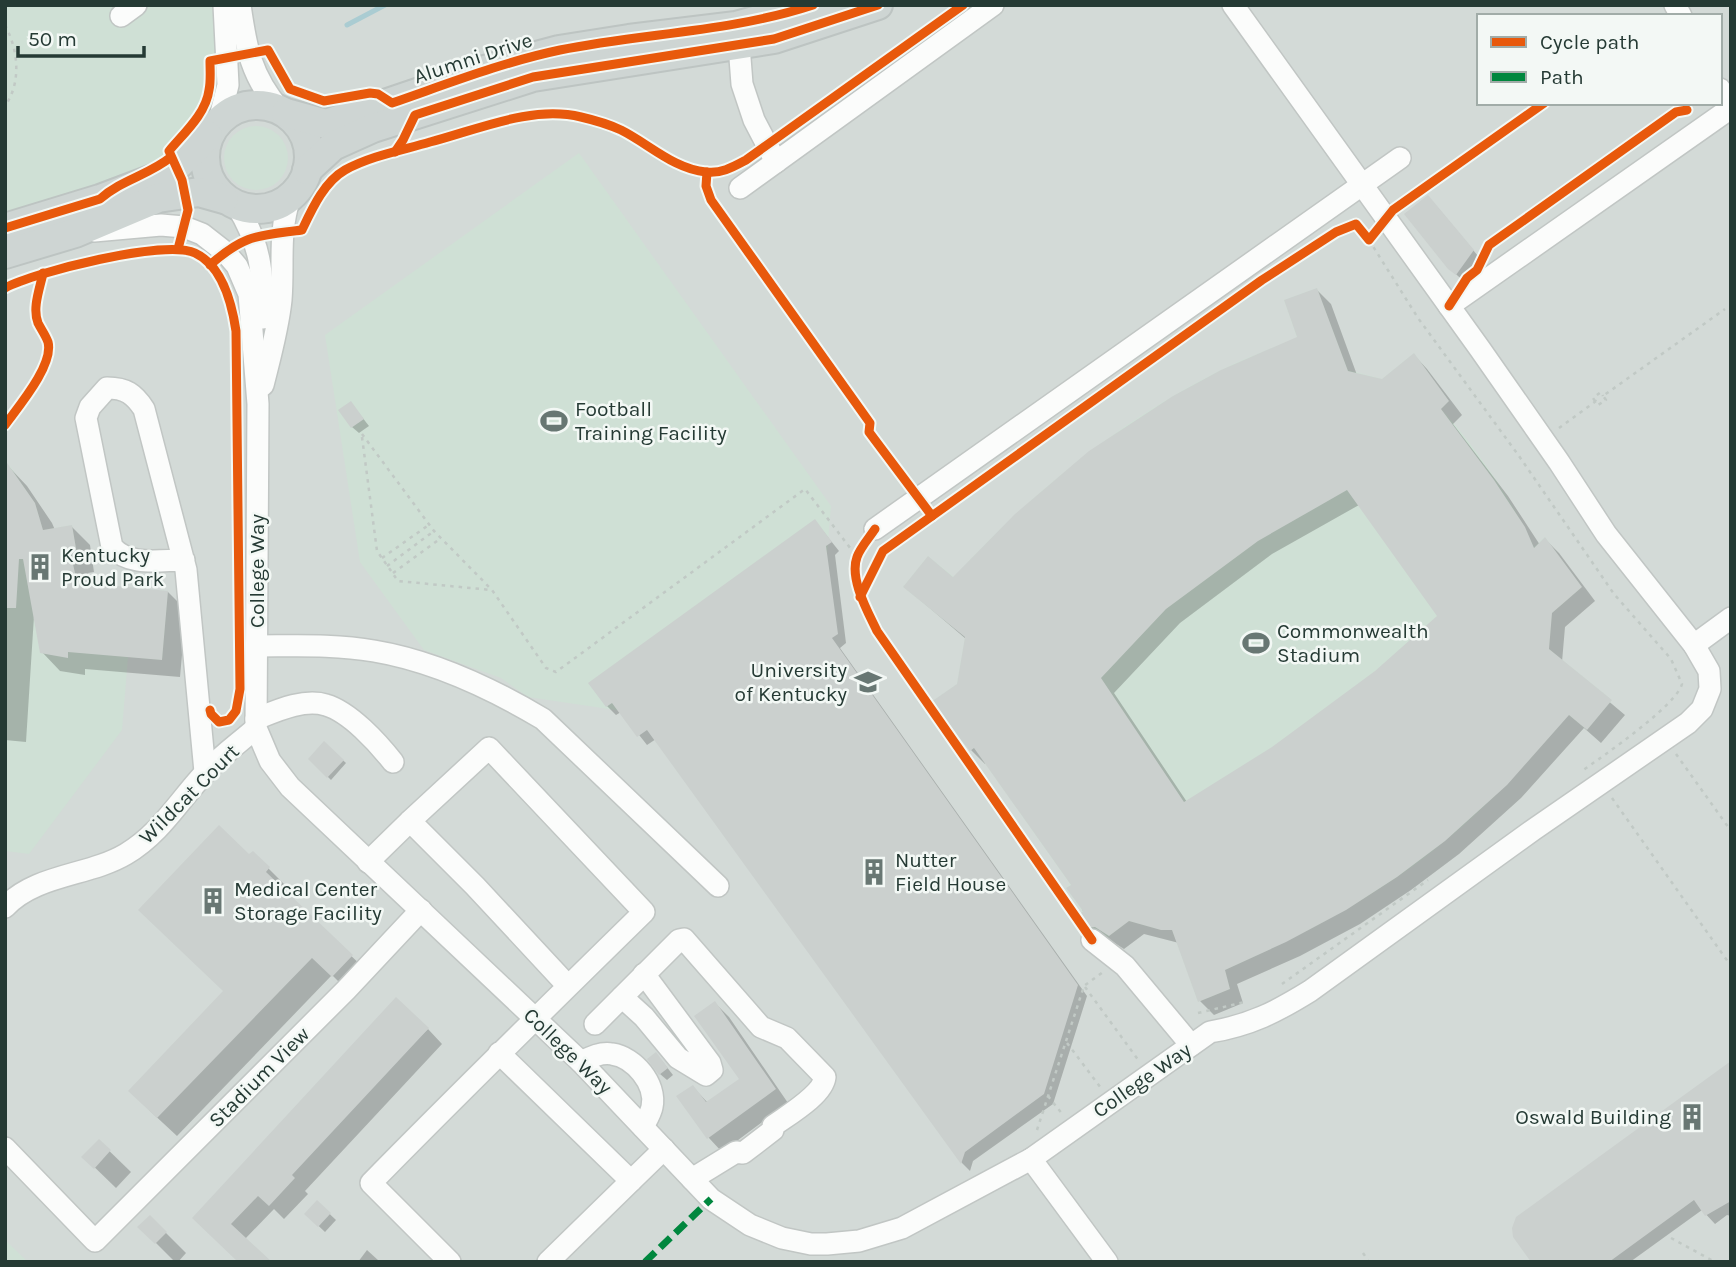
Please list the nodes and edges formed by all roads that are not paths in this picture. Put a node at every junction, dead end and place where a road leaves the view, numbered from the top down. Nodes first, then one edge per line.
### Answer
1 (223, 5) edge
2 (240, 5) edge
3 (813, 5) edge
4 (878, 5) edge
5 (993, 5) edge
6 (1233, 5) edge
7 (738, 35) junction
8 (1722, 93) edge
9 (1731, 109) edge
10 (283, 111) junction
11 (214, 129) junction
12 (1400, 158) dead end
13 (776, 162) junction
14 (307, 170) junction
15 (1362, 184) junction
16 (740, 188) dead end
17 (290, 197) junction
18 (231, 202) junction
19 (5, 228) edge
20 (75, 233) junction
21 (5, 254) edge
22 (1449, 306) junction
23 (263, 383) junction
24 (258, 404) junction
25 (874, 529) road end
26 (184, 560) junction
27 (1731, 618) edge
28 (1694, 645) junction
29 (256, 646) junction
30 (256, 723) junction
31 (393, 762) dead end
32 (205, 772) junction
33 (410, 821) junction
34 (368, 862) junction
35 (718, 886) dead end
36 (5, 906) edge
37 (421, 910) junction
38 (1092, 940) dead end
39 (644, 974) junction
40 (568, 986) junction
41 (622, 997) junction
42 (534, 1018) junction
43 (595, 1024) dead end
44 (1191, 1045) junction
45 (499, 1053) junction
46 (581, 1062) junction
47 (643, 1127) junction
48 (5, 1148) edge
49 (664, 1149) junction
50 (1031, 1159) junction
51 (692, 1179) junction
52 (631, 1181) junction
53 (450, 1262) edge
54 (548, 1262) edge
55 (1107, 1262) edge

1 - 11 street
2 - 10 street
3 - 7 main road, Alumni Drive
4 - 7 main road, Alumni Drive
5 - 13 street
6 - 15 street
7 - 10 main road, Alumni Drive
7 - 13 street
7 - 14 main road, Alumni Drive
8 - 9 street
9 - 22 street
10 - 11 main road
10 - 14 main road
11 - 18 main road
11 - 19 main road
12 - 15 street
13 - 16 street
14 - 17 main road
15 - 22 street
15 - 25 street
17 - 18 main road
17 - 23 street, College Way
18 - 20 main road
18 - 23 street, College Way
20 - 21 main road
20 - 24 street, College Way
22 - 28 street
23 - 24 street, College Way
24 - 29 street, College Way
26 - 26 street
26 - 32 street
27 - 28 street
28 - 44 street, College Way
29 - 30 street, College Way
29 - 35 street
30 - 31 street
30 - 32 street, Wildcat Court
30 - 34 street, College Way
32 - 36 street, Wildcat Court
33 - 34 street
33 - 40 street
33 - 40 street
34 - 37 street, College Way
37 - 42 street, College Way
37 - 48 street, Stadium View
38 - 44 street
39 - 41 street
39 - 41 street
39 - 51 street
40 - 42 street
41 - 43 street
42 - 45 street
42 - 46 street, College Way
44 - 50 street, College Way
45 - 52 street
45 - 53 street
46 - 47 street, College Way
46 - 47 street
47 - 49 street, College Way
49 - 51 street, College Way
49 - 52 street
50 - 51 street, College Way
50 - 55 street
52 - 54 street

